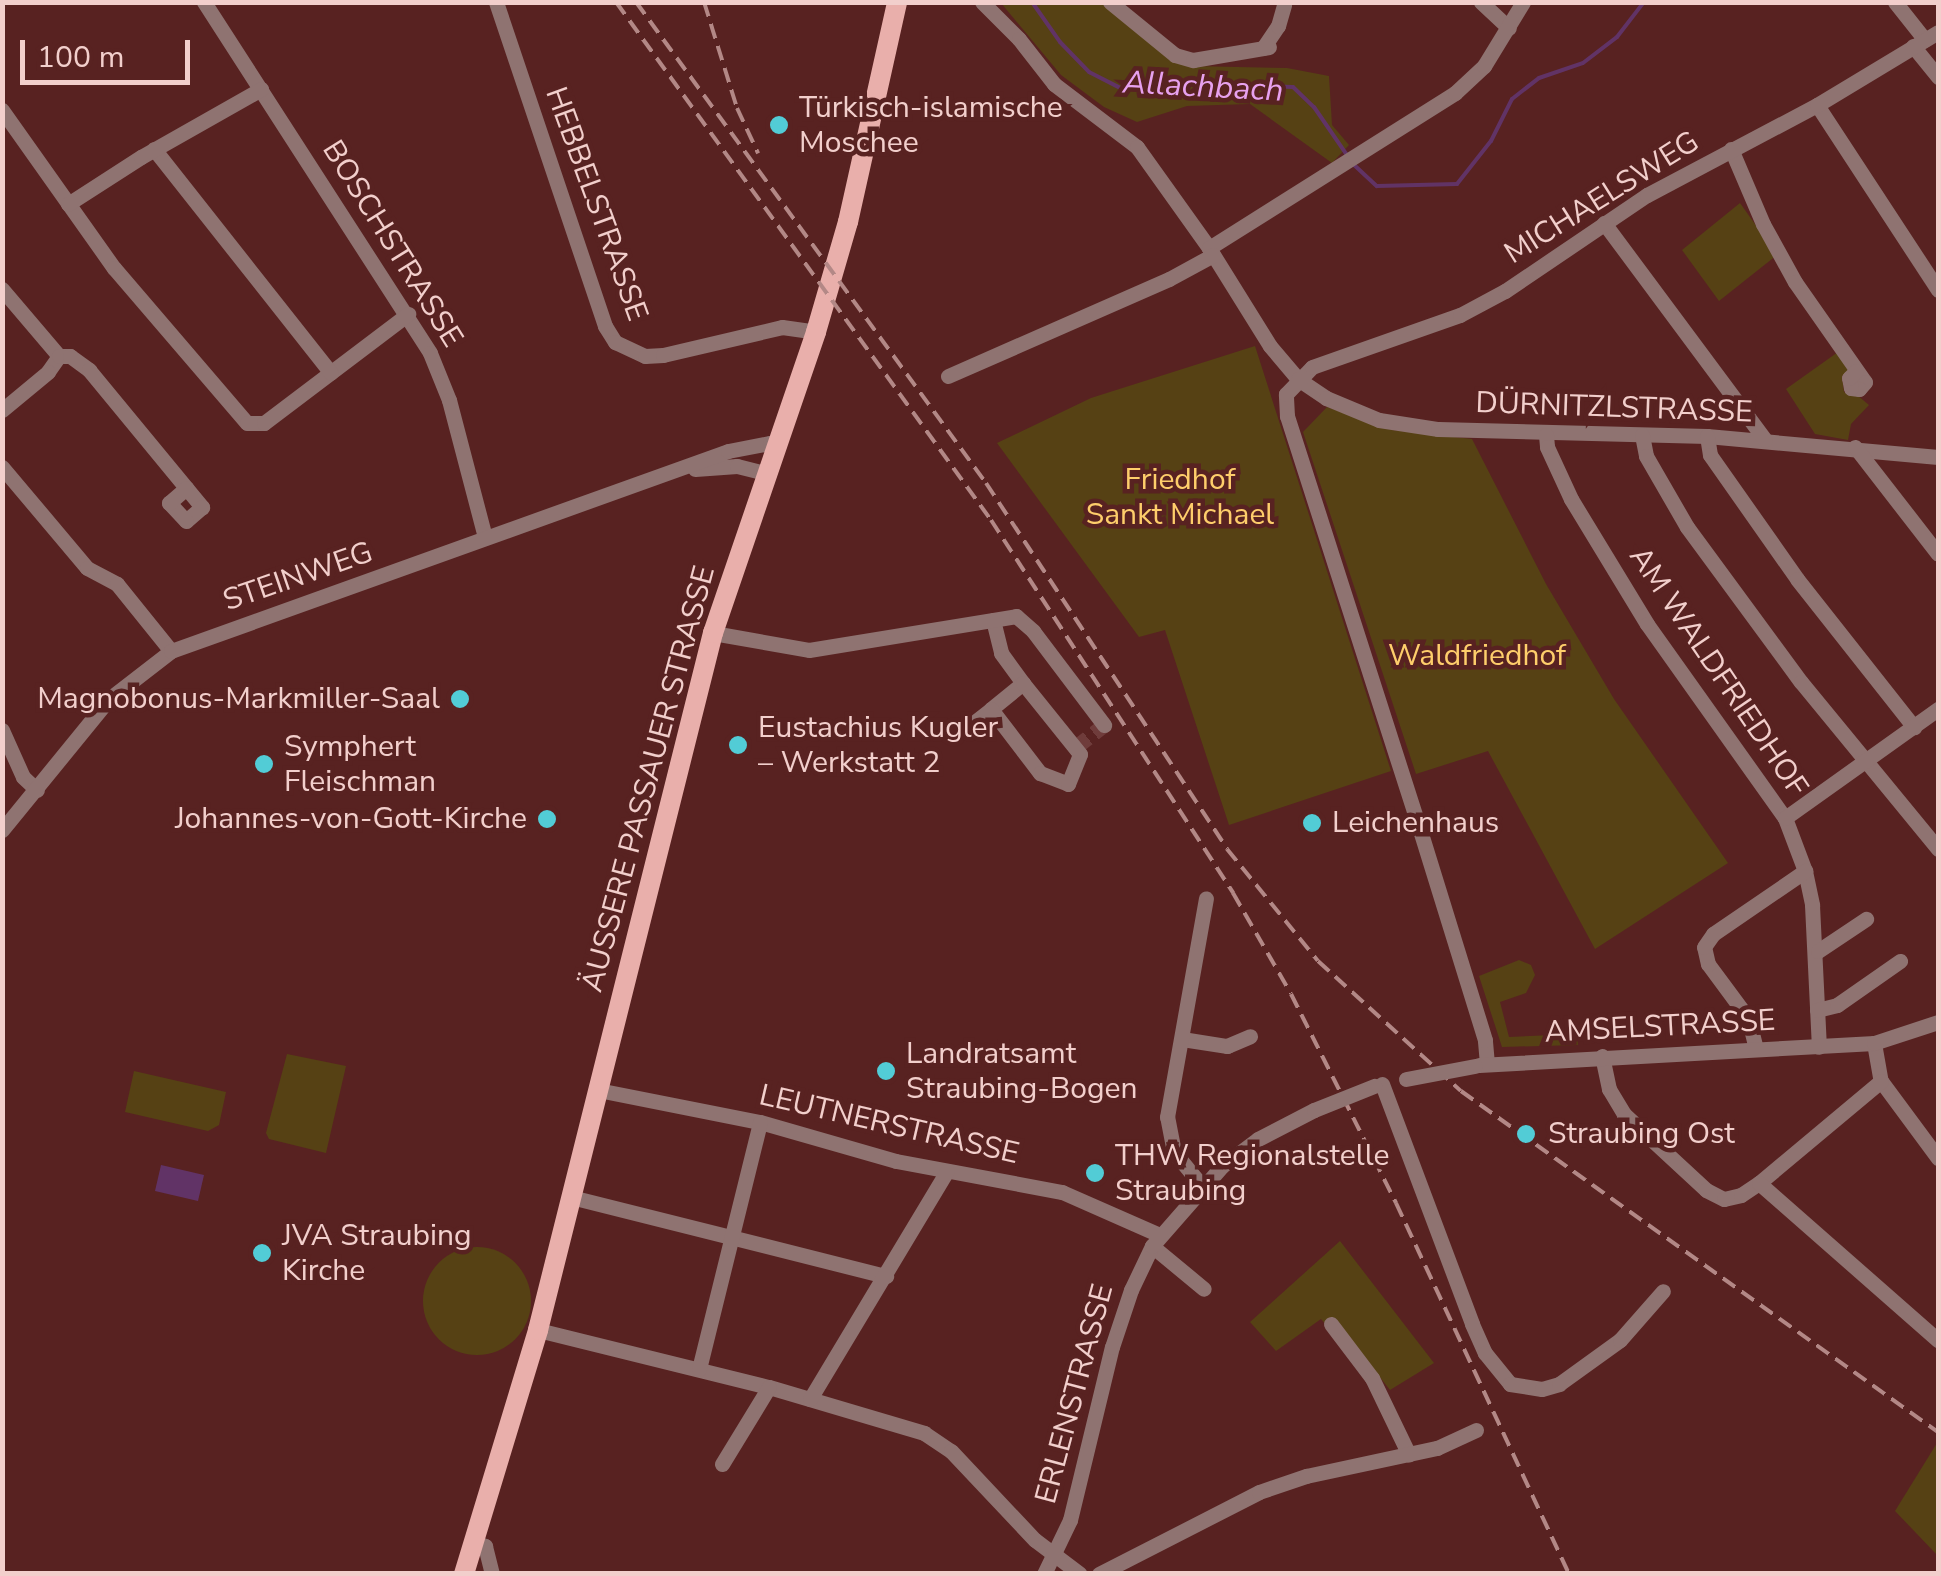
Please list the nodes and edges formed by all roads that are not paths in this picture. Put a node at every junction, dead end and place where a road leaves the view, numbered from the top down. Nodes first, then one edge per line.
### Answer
1 (204, 2) edge
2 (496, 2) edge
3 (897, 2) edge
4 (982, 2) edge
5 (1110, 2) edge
6 (1481, 2) edge
7 (1524, 2) edge
8 (1896, 2) edge
9 (1284, 5) edge
10 (1509, 28) junction
11 (1926, 39) edge
12 (1938, 77) edge
13 (262, 90) junction
14 (1817, 105) junction
15 (2, 110) edge
16 (154, 149) junction
17 (1732, 149) junction
18 (68, 204) junction
19 (1604, 223) junction
20 (1211, 252) junction
21 (2, 289) edge
22 (1938, 290) edge
23 (408, 314) junction
24 (816, 332) junction
25 (58, 356) junction
26 (1856, 371) dead end
27 (331, 372) junction
28 (948, 376) dead end
29 (1298, 379) junction
30 (2, 410) edge
31 (1546, 435) junction
32 (1642, 435) junction
33 (1707, 436) junction
34 (1765, 440) junction
35 (778, 446) junction
36 (1855, 447) junction
37 (1938, 457) edge
38 (2, 467) edge
39 (676, 471) junction
40 (769, 474) junction
41 (186, 488) dead end
42 (486, 536) junction
43 (1938, 554) edge
44 (994, 620) junction
45 (713, 633) junction
46 (170, 651) junction
47 (1024, 683) junction
48 (990, 709) junction
49 (1938, 709) edge
50 (1104, 725) dead end
51 (1914, 727) junction
52 (2, 730) edge
53 (962, 732) dead end
54 (1864, 761) junction
55 (36, 790) junction
56 (1785, 818) junction
57 (2, 830) edge
58 (1938, 849) edge
59 (1805, 871) junction
60 (1206, 898) dead end
61 (1866, 920) dead end
62 (1818, 951) junction
63 (1900, 961) dead end
64 (1818, 1010) junction
65 (1938, 1022) edge
66 (1250, 1036) dead end
67 (1182, 1039) junction
68 (1874, 1043) junction
69 (1819, 1047) junction
70 (1756, 1049) junction
71 (1602, 1056) junction
72 (1481, 1065) junction
73 (1881, 1081) junction
74 (1378, 1085) junction
75 (598, 1090) junction
76 (760, 1122) junction
77 (1938, 1158) edge
78 (947, 1171) junction
79 (1759, 1183) junction
80 (1202, 1186) junction
81 (572, 1197) junction
82 (735, 1238) junction
83 (1156, 1240) junction
84 (886, 1276) junction
85 (1204, 1289) dead end
86 (1664, 1291) dead end
87 (1331, 1324) dead end
88 (538, 1330) junction
89 (1938, 1340) edge
90 (699, 1369) junction
91 (769, 1387) junction
92 (810, 1398) junction
93 (1476, 1430) dead end
94 (1408, 1455) junction
95 (722, 1464) dead end
96 (474, 1542) junction
97 (1055, 1556) junction
98 (464, 1574) edge
99 (492, 1574) edge
100 (1044, 1574) edge
101 (1080, 1574) edge
102 (1099, 1574) edge

1 - 13 street, BOSCHSTRASSE
2 - 24 street, HEBBELSTRASSE
3 - 24 main road, ÄUSSERE PASSAUER STRASSE
4 - 20 street
5 - 9 street
6 - 10 street
7 - 10 street
8 - 11 street
10 - 20 street
11 - 12 street
11 - 14 street, MICHAELSWEG
13 - 16 street
13 - 23 street, BOSCHSTRASSE
14 - 17 street, MICHAELSWEG
14 - 22 street
15 - 18 street
16 - 18 street
16 - 27 street
17 - 19 street, MICHAELSWEG
17 - 26 street
18 - 27 street
19 - 29 street, MICHAELSWEG
19 - 34 street
20 - 28 street
20 - 29 street
21 - 25 street
23 - 27 street
23 - 42 street, BOSCHSTRASSE
24 - 35 main road, ÄUSSERE PASSAUER STRASSE
25 - 30 street
25 - 41 street
29 - 31 street, DÜRNITZLSTRASSE
29 - 72 street
31 - 32 street, DÜRNITZLSTRASSE
31 - 56 street, AM WALDFRIEDHOF
32 - 33 street, DÜRNITZLSTRASSE
32 - 54 street
33 - 34 street, DÜRNITZLSTRASSE
33 - 51 street
34 - 36 street, DÜRNITZLSTRASSE
35 - 39 street, STEINWEG
35 - 40 main road, ÄUSSERE PASSAUER STRASSE
36 - 37 street, DÜRNITZLSTRASSE
36 - 43 street
38 - 46 street
39 - 40 street, STEINWEG
39 - 42 street, STEINWEG
40 - 45 main road, ÄUSSERE PASSAUER STRASSE
42 - 46 street, STEINWEG
44 - 45 street
44 - 47 street
44 - 50 street
45 - 75 main road, ÄUSSERE PASSAUER STRASSE
46 - 55 street, STEINWEG
47 - 48 street
47 - 48 street
48 - 53 street
49 - 51 street
51 - 54 street
52 - 55 street
54 - 56 street
54 - 58 street
55 - 57 street, STEINWEG
56 - 59 street, AM WALDFRIEDHOF
59 - 62 street, AM WALDFRIEDHOF
59 - 70 street
60 - 67 street
61 - 62 street
62 - 64 street, AM WALDFRIEDHOF
63 - 64 street
64 - 69 street, AM WALDFRIEDHOF
65 - 68 street, AMSELSTRASSE
66 - 67 street
67 - 80 street
68 - 69 street, AMSELSTRASSE
68 - 73 street
69 - 70 street, AMSELSTRASSE
70 - 71 street, AMSELSTRASSE
71 - 72 street, AMSELSTRASSE
71 - 79 street
72 - 74 street, AMSELSTRASSE, bridge
73 - 77 street
73 - 79 street
74 - 80 street, ERLENSTRASSE, bridge
74 - 86 street
75 - 76 street, LEUTNERSTRASSE
75 - 81 main road, ÄUSSERE PASSAUER STRASSE
76 - 78 street, LEUTNERSTRASSE
76 - 82 street
78 - 83 street, LEUTNERSTRASSE
78 - 84 street
79 - 89 street
80 - 83 street, ERLENSTRASSE
81 - 82 street
81 - 88 main road, ÄUSSERE PASSAUER STRASSE
82 - 84 street
82 - 90 street
83 - 85 street, LEUTNERSTRASSE
83 - 97 street, ERLENSTRASSE
84 - 92 street
87 - 94 street
88 - 90 street
88 - 96 main road, ÄUSSERE PASSAUER STRASSE
90 - 91 street
91 - 92 street
91 - 95 street
92 - 97 street
93 - 94 street
94 - 102 street
96 - 98 main road, ÄUSSERE PASSAUER STRASSE
96 - 99 street
97 - 100 street, ERLENSTRASSE
97 - 101 street

